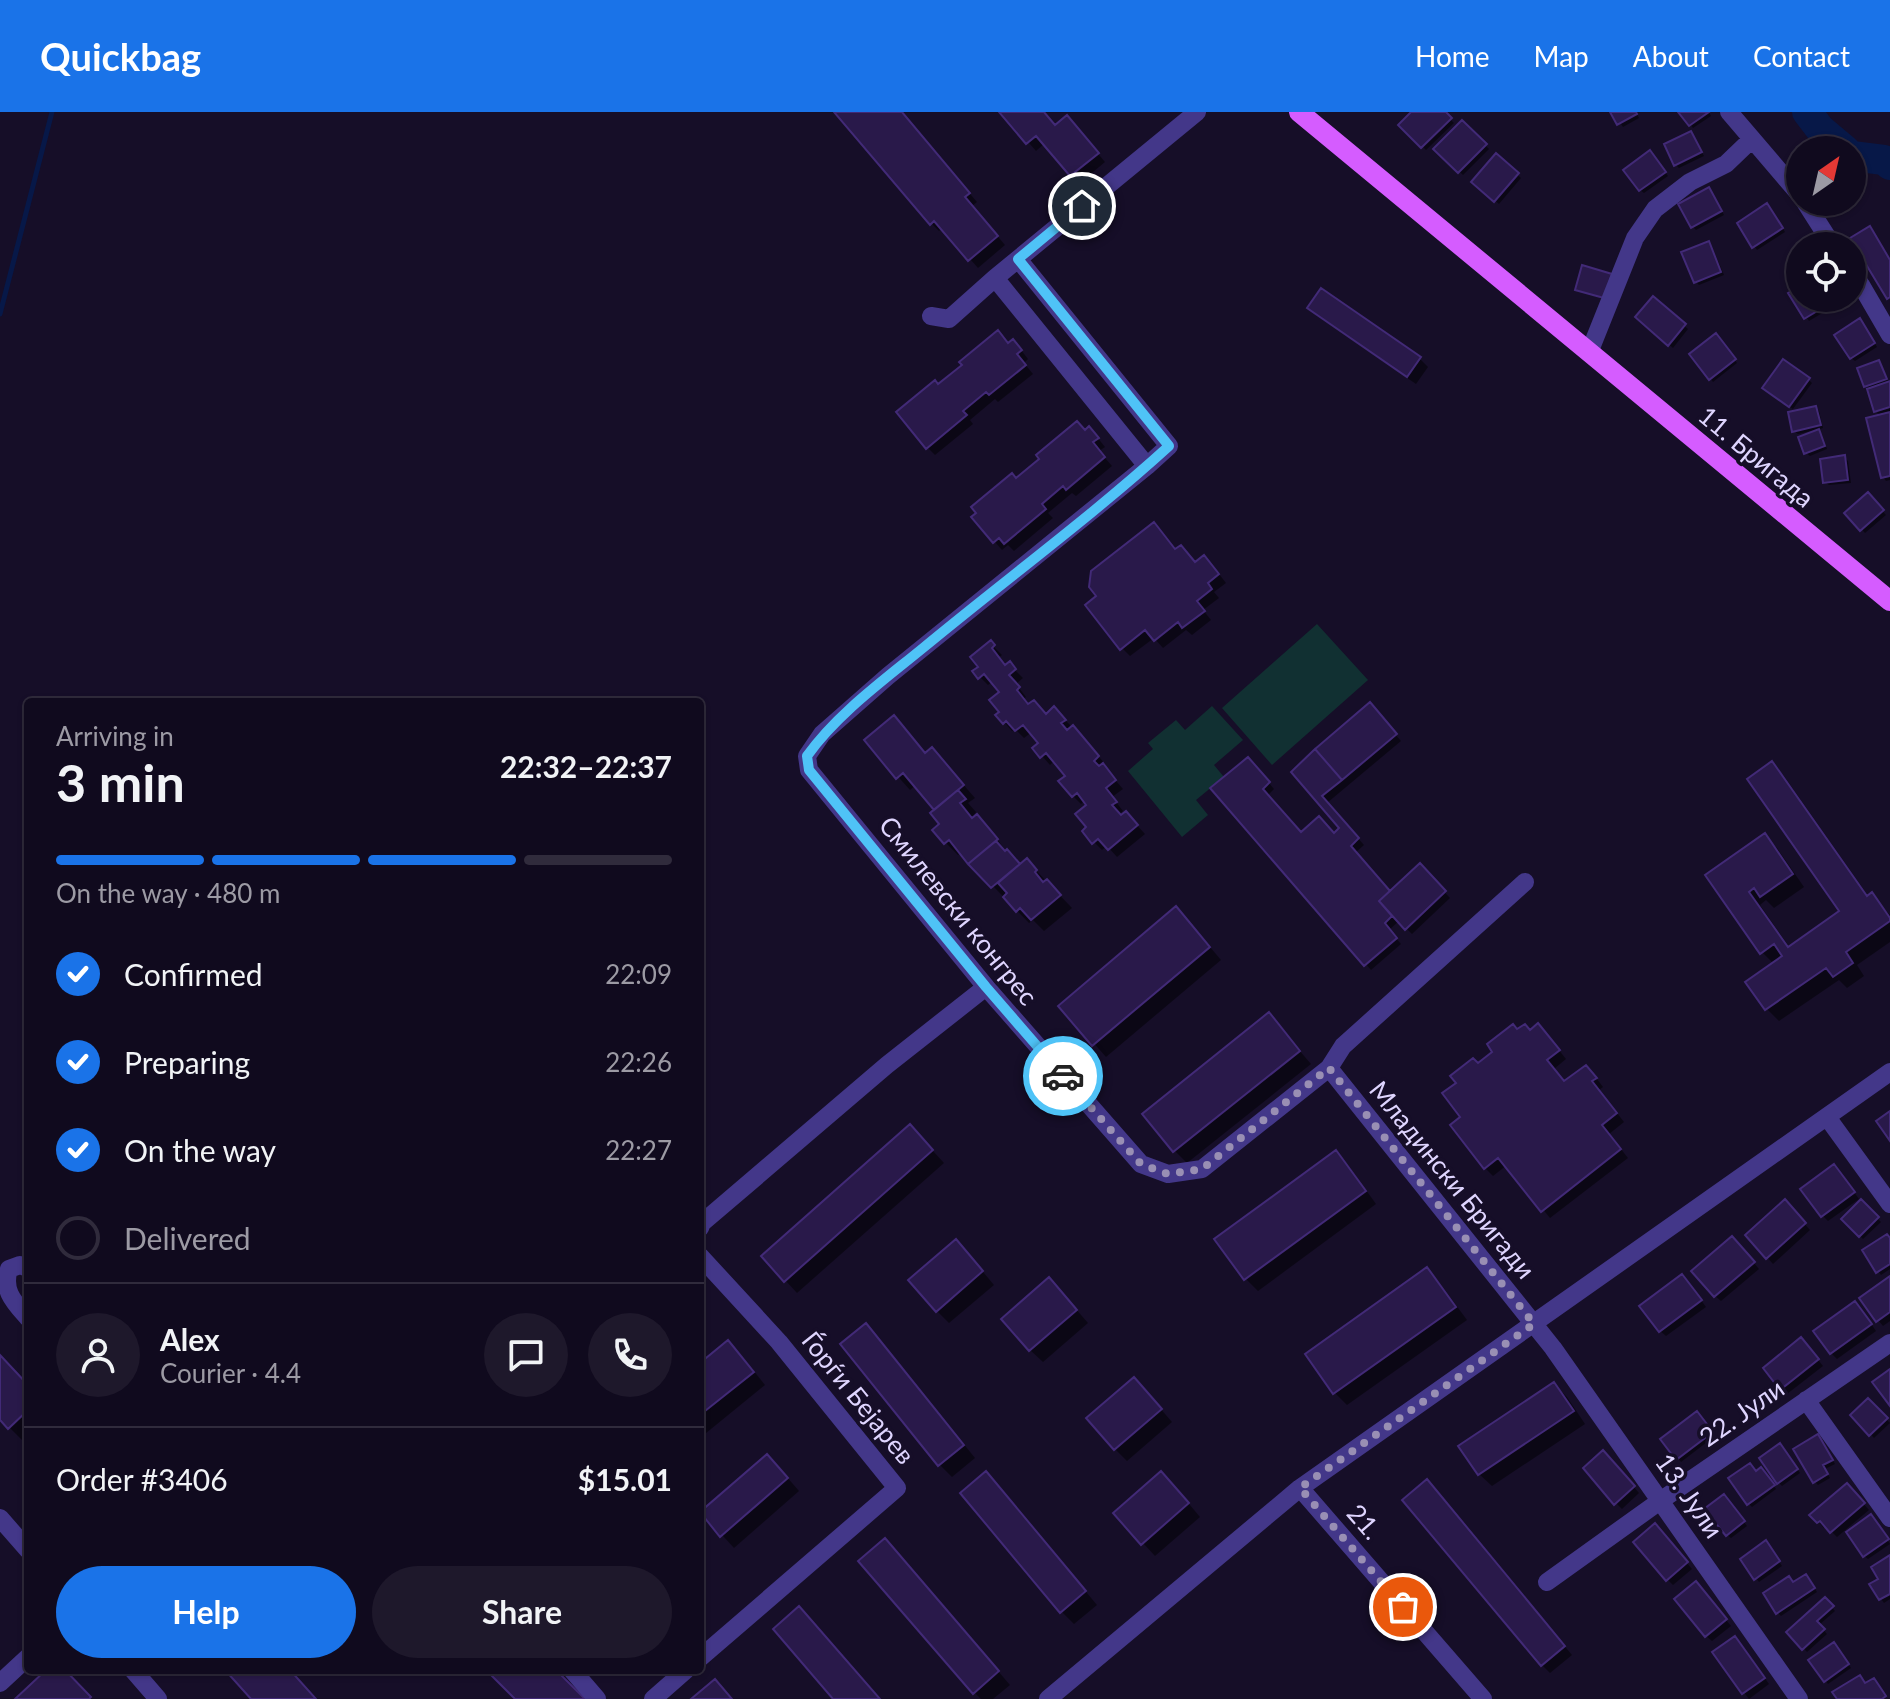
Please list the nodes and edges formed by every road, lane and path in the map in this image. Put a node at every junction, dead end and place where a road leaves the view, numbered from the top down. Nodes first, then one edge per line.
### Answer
1 (1197, 112) edge
2 (1299, 112) edge
3 (1729, 112) edge
4 (1751, 140) junction
5 (1786, 179) edge
6 (1018, 259) junction
7 (995, 278) junction
8 (1866, 294) edge
9 (931, 316) dead end
10 (1890, 335) edge
11 (1589, 353) junction
12 (1147, 466) junction
13 (1890, 601) edge
14 (1525, 882) dead end
15 (986, 987) junction
16 (1329, 1068) junction
17 (1890, 1072) edge
18 (1827, 1117) junction
19 (1890, 1204) edge
20 (704, 1221) edge
21 (704, 1260) edge
22 (24, 1266) edge
23 (24, 1314) edge
24 (1534, 1324) junction
25 (1890, 1343) edge
26 (1806, 1400) junction
27 (1300, 1488) junction
28 (1660, 1501) junction
29 (0, 1518) edge
30 (1890, 1518) edge
31 (24, 1545) edge
32 (1547, 1582) dead end
33 (704, 1655) edge
34 (24, 1661) edge
35 (136, 1674) edge
36 (575, 1674) edge
37 (681, 1674) edge
38 (0, 1683) edge
39 (158, 1699) edge
40 (597, 1699) edge
41 (653, 1699) edge
42 (1048, 1699) edge
43 (1483, 1699) edge
44 (1799, 1699) edge

1 - 6 street
2 - 11 main road, 11. Бригада
3 - 4 street
4 - 5 street
4 - 11 street
6 - 7 street
6 - 12 street, Смилевски конгрес
7 - 9 street
7 - 12 street
8 - 10 street
11 - 13 main road, 11. Бригада
12 - 15 street, Смилевски конгрес
14 - 16 street, Смилевски конгрес
15 - 16 street, Смилевски конгрес
15 - 20 street
16 - 24 street, Младински Бригади
17 - 18 street
18 - 19 street
18 - 24 street
21 - 33 street, Ѓорѓи Бејарев
22 - 23 street
24 - 27 street
24 - 28 street, 13. Јули
25 - 26 street, 22. Јули
26 - 28 street, 22. Јули
26 - 30 street
27 - 42 street
27 - 43 street, 21.
28 - 32 street, 22. Јули
28 - 44 street, 13. Јули
29 - 31 street
34 - 38 street
35 - 39 street
36 - 40 street
37 - 41 street

